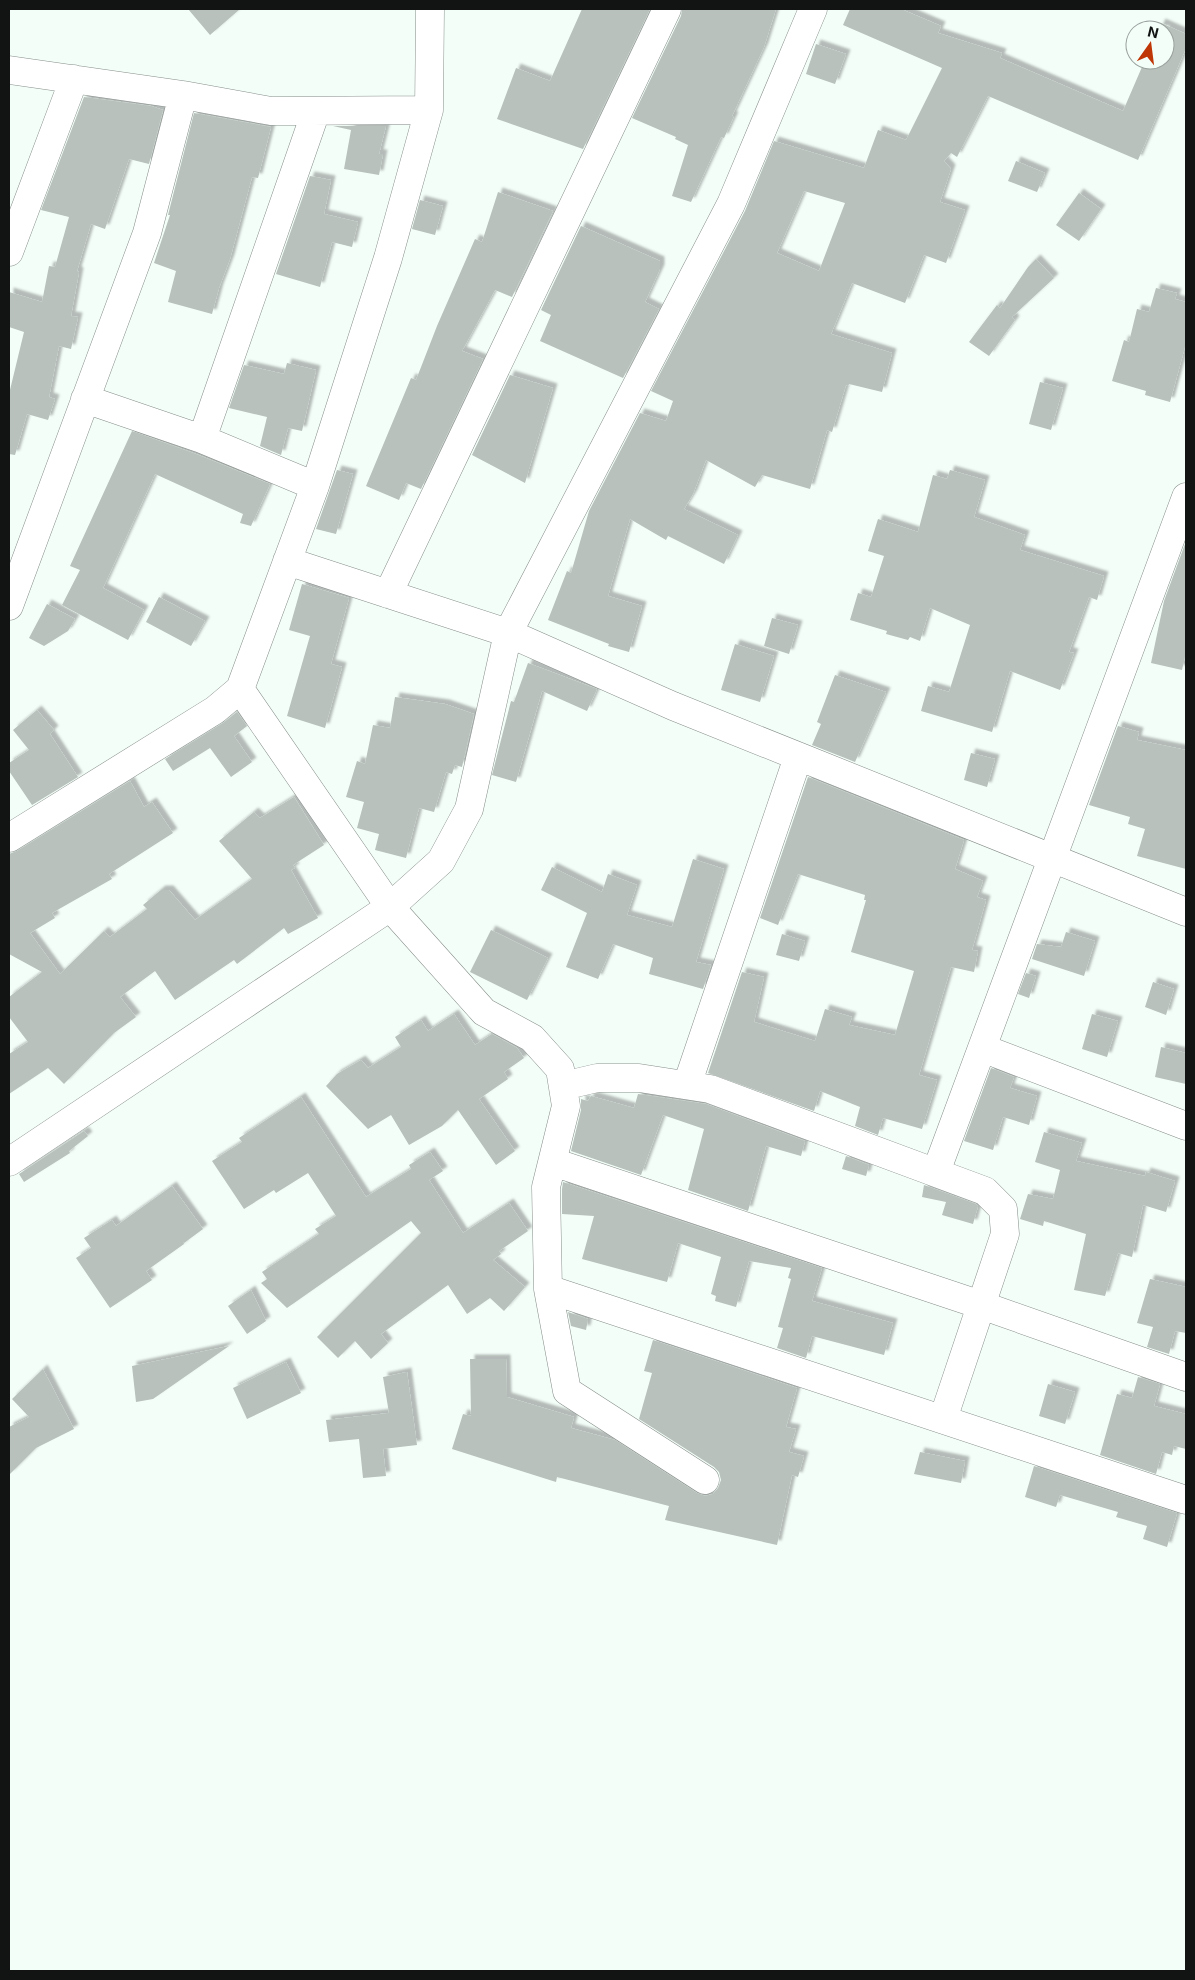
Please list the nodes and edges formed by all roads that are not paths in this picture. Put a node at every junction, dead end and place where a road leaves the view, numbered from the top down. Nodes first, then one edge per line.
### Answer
1 (430, 9) edge
2 (667, 9) edge
3 (813, 9) edge
4 (9, 70) edge
5 (74, 79) junction
6 (183, 95) junction
7 (429, 110) junction
8 (316, 111) junction
9 (9, 252) edge
10 (85, 400) junction
11 (202, 439) junction
12 (314, 486) junction
13 (1186, 497) edge
14 (287, 561) junction
15 (388, 594) junction
16 (9, 606) edge
17 (508, 633) junction
18 (240, 689) junction
19 (798, 756) junction
20 (9, 838) edge
21 (1052, 858) junction
22 (390, 907) junction
23 (1186, 912) edge
24 (982, 1048) junction
25 (687, 1085) junction
26 (563, 1086) junction
27 (1186, 1126) edge
28 (9, 1162) edge
29 (552, 1162) junction
30 (936, 1172) junction
31 (548, 1289) junction
32 (981, 1305) junction
33 (1186, 1377) edge
34 (943, 1419) junction
35 (705, 1480) dead end
36 (1186, 1500) edge

1 - 7 street
2 - 15 street
3 - 17 street
4 - 5 street
5 - 6 street
5 - 9 street
6 - 8 street
6 - 10 street
7 - 8 street
7 - 12 street
8 - 11 street
10 - 11 street
10 - 16 street
11 - 12 street
12 - 14 street
13 - 21 street
14 - 15 street
14 - 18 street
15 - 17 street
17 - 19 street
17 - 22 street
18 - 20 street
18 - 22 street
19 - 21 street
19 - 25 street
21 - 23 street
21 - 24 street
22 - 26 street
22 - 28 street
24 - 27 street
24 - 30 street
25 - 26 street
25 - 30 street
26 - 29 street
29 - 31 street
29 - 32 street
30 - 32 street
31 - 34 street
31 - 35 street
32 - 33 street
32 - 34 street
34 - 36 street

